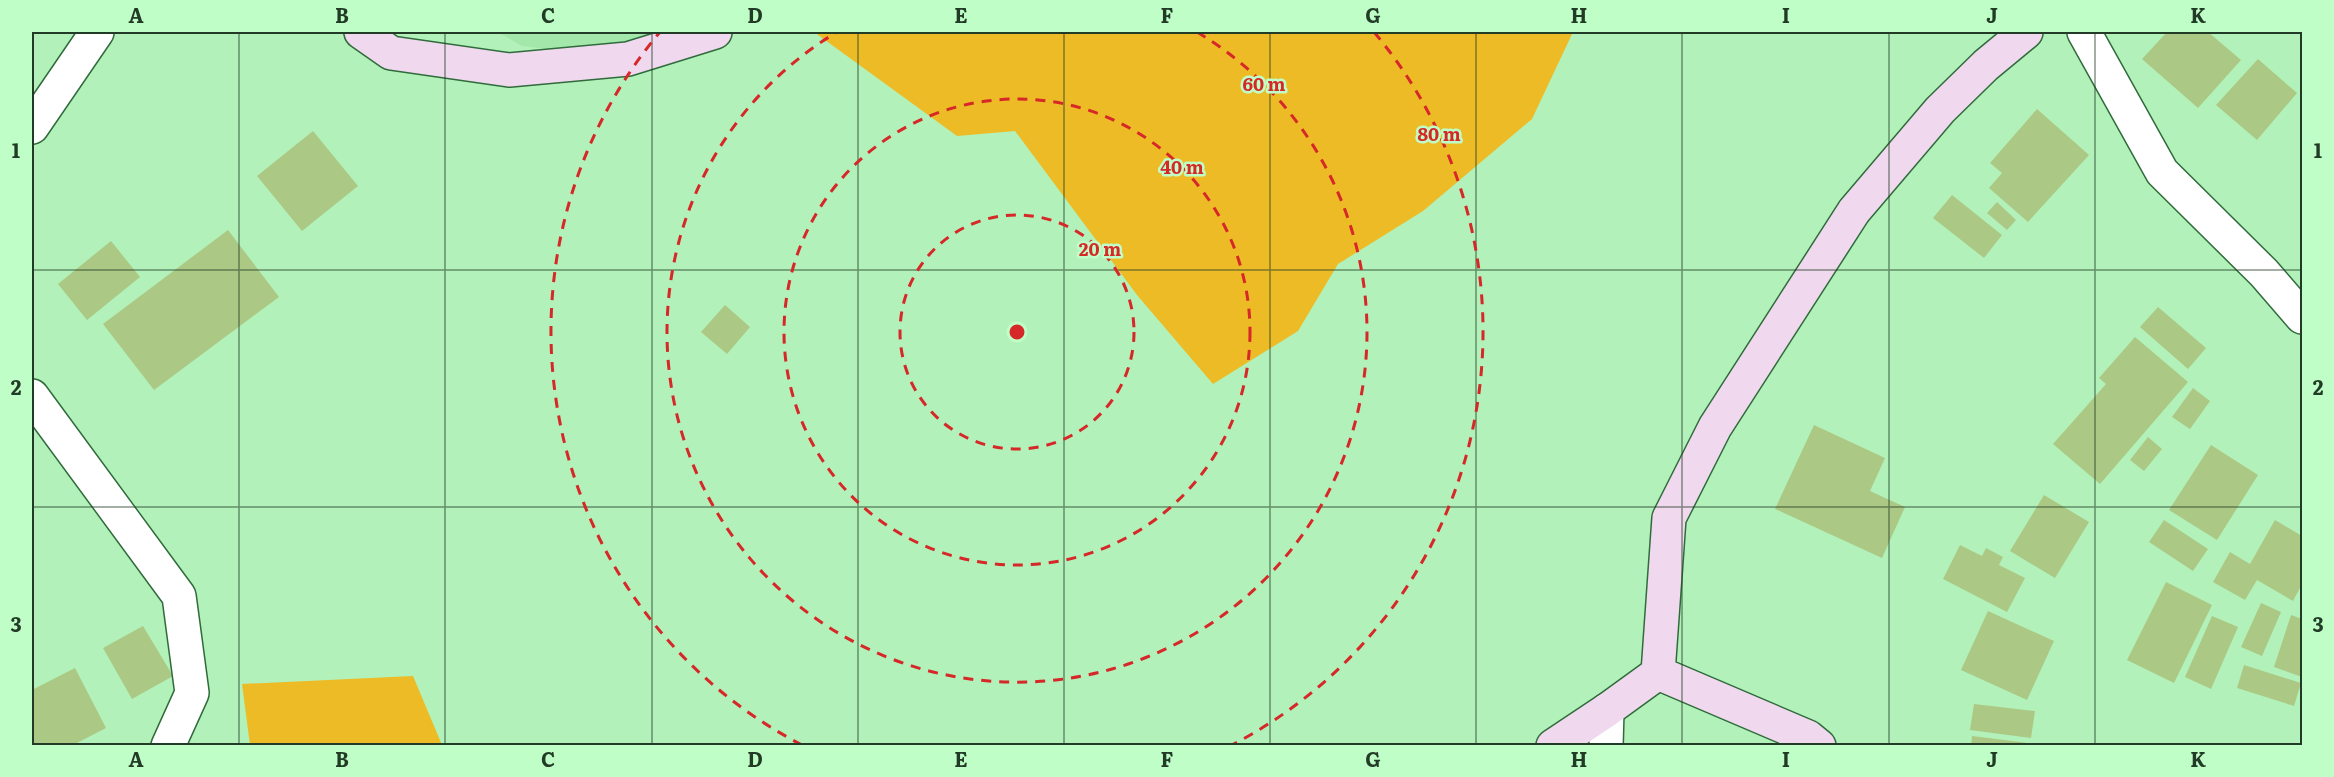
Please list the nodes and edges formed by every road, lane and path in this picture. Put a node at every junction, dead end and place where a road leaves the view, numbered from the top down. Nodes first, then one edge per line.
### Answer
1 (97, 32) edge
2 (361, 32) edge
3 (715, 32) edge
4 (2026, 32) edge
5 (2084, 32) edge
6 (32, 127) edge
7 (2302, 317) edge
8 (32, 396) edge
9 (1658, 673) junction
10 (1607, 710) junction
11 (168, 746) edge
12 (1553, 746) edge
13 (1606, 746) edge
14 (1819, 746) edge

1 - 6 street
2 - 3 street
4 - 9 street
5 - 7 street
8 - 11 street
9 - 10 street
9 - 14 street
10 - 12 street
10 - 13 street

